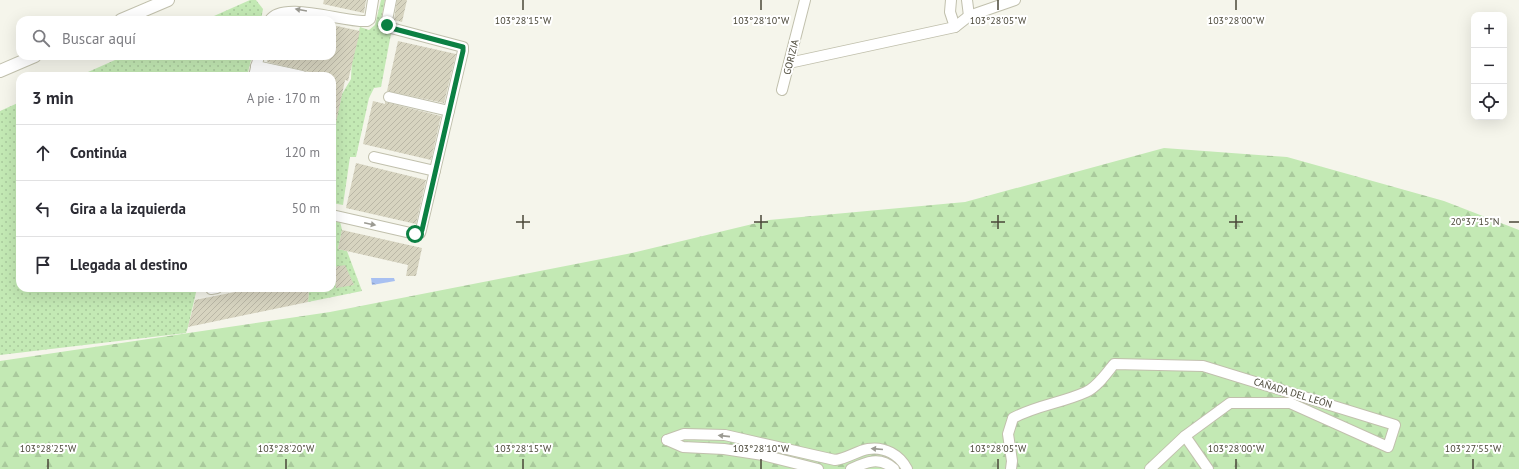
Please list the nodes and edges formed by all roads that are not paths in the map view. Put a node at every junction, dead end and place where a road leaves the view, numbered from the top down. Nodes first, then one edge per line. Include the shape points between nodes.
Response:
1 (168, 0) edge
2 (373, 0) edge
3 (391, 0) edge
4 (805, 0) edge
5 (951, 0) edge
6 (967, 0) edge
7 (1015, 0) edge
8 (130, 16) edge
9 (274, 16) edge
10 (334, 16) edge
11 (336, 16) edge
12 (970, 16) junction
13 (955, 27) junction
14 (26, 60) edge
15 (789, 63) junction
16 (256, 66) edge
17 (0, 71) edge
18 (284, 72) edge
19 (782, 90) dead end
20 (389, 97) dead end
21 (449, 111) junction
22 (374, 157) dead end
23 (435, 171) junction
24 (336, 216) edge
25 (1185, 436) junction
26 (818, 469) edge
27 (851, 469) edge
28 (894, 469) edge
29 (907, 469) edge
30 (1011, 469) edge
31 (1150, 469) edge
32 (1208, 469) edge

1 - 8 street
2 -> 11 street via 368,21
3 - 21 street via 387,25 391,28 463,47
4 - 15 street, GORIZIA
5 - 13 street via 950,12
6 - 12 street
7 - 12 street
10 -> 9 street via 293,9 280,11
12 - 13 street
13 - 15 street
14 - 17 street
15 - 19 street, GORIZIA
16 - 18 street
20 - 21 street
21 - 23 street
22 - 23 street
24 -> 23 street via 420,233
25 - 30 street, CAÑADA DEL LEÓN via 1230,403 1290,403 1388,447 1395,424 1203,366 1114,364 1087,392 1025,411 1013,418 1008,434
25 - 31 street, CAÑADA DEL LEÓN
25 - 32 street
29 -> 26 street via 895,454 878,448 835,460 725,435 684,434 667,440 683,447 724,449 763,455
27 - 28 street via 878,460

